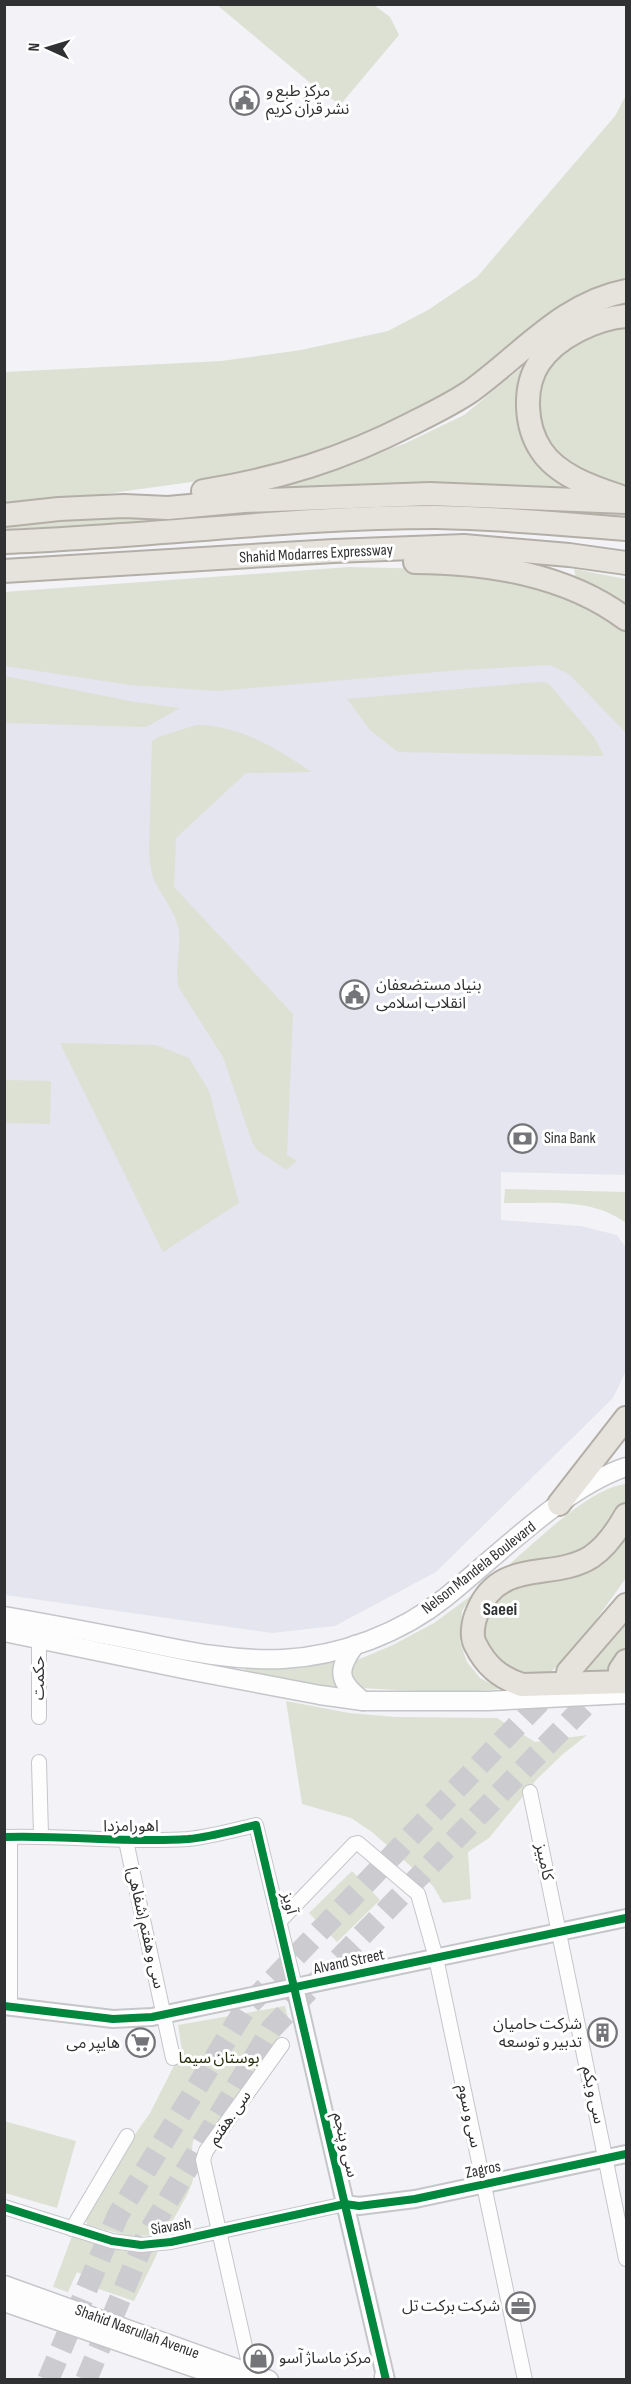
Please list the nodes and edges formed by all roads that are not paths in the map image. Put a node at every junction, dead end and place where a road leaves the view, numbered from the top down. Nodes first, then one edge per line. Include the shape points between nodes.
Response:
1 (627, 291) edge
2 (627, 316) edge
3 (627, 500) edge
4 (124, 506) junction
5 (4, 515) edge
6 (627, 529) edge
7 (4, 542) edge
8 (334, 551) junction
9 (627, 563) edge
10 (4, 571) edge
11 (627, 619) edge
12 (627, 1418) edge
13 (627, 1467) edge
14 (559, 1504) junction
15 (627, 1515) edge
16 (627, 1605) edge
17 (4, 1616) edge
18 (4, 1632) edge
19 (39, 1640) junction
20 (355, 1645) junction
21 (234, 1657) junction
22 (190, 1661) junction
23 (624, 1671) edge
24 (568, 1672) tunnel mouth
25 (230, 1677) junction
26 (627, 1695) edge
27 (363, 1701) junction
28 (39, 1716) dead end
29 (39, 1762) dead end
30 (530, 1792) dead end
31 (256, 1825) joint
32 (41, 1835) junction
33 (7, 1837) edge
34 (126, 1841) junction
35 (627, 1918) edge
36 (280, 1921) junction
37 (559, 1932) junction
38 (436, 1958) junction
39 (300, 1986) junction
40 (7, 2007) edge
41 (165, 2015) junction
42 (282, 2045) dead end
43 (174, 2058) dead end
44 (127, 2136) dead end
45 (627, 2154) edge
46 (606, 2158) junction
47 (483, 2184) junction
48 (415, 2199) junction
49 (350, 2205) junction
50 (4, 2207) edge
51 (72, 2229) junction
52 (218, 2232) junction
53 (352, 2236) junction
54 (627, 2259) edge
55 (4, 2285) edge
56 (4, 2302) edge
57 (251, 2373) junction
58 (385, 2378) edge
59 (230, 2379) edge
60 (269, 2379) edge
61 (525, 2379) edge

1 - 4 highway via 570,313 470,391 370,444 300,471
2 - 3 highway via 580,329 552,349 539,363 532,381 528,419 537,443 552,463 569,475
3 - 4 highway via 430,495
4 - 5 highway
6 - 7 highway, Shahid Modarres Expressway via 524,520 425,518 284,523
8 - 9 highway, Shahid Modarres Expressway via 464,546
8 - 10 highway, Shahid Modarres Expressway
8 - 11 highway via 384,562 454,563 544,578 582,592
12 - 14 highway
13 - 14 main road, Nelson Mandela Boulevard
14 - 20 main road, Nelson Mandela Boulevard via 428,1610
15 - 23 highway via 604,1546 589,1558 512,1577 493,1588 478,1610 473,1640 491,1669 522,1685
16 - 24 highway
17 - 22 main road, Nelson Mandela Boulevard
18 - 19 main road, Nelson Mandela Boulevard
19 - 22 main road, Nelson Mandela Boulevard
19 - 28 street, حکمت
20 - 21 main road, Nelson Mandela Boulevard via 290,1658
20 - 27 main road via 344,1661 342,1678 346,1687
21 - 22 main road, Nelson Mandela Boulevard
21 - 25 main road via 225,1665
22 - 25 main road, Nelson Mandela Boulevard
25 - 27 main road, Nelson Mandela Boulevard
26 - 27 main road, Nelson Mandela Boulevard
29 - 32 street
30 - 37 street, کامبیز
31 - 34 street, اهورامزدا via 190,1839
31 - 36 street, آویز
32 - 33 street, اهورامزدا
32 - 34 street, اهورامزدا
33 - 40 street
34 - 41 street, سی و هفتم (شفاهی)
35 - 37 street, Alvand Street
36 - 38 street, سی و سوم via 358,1843 418,1894
36 - 39 street, آویز
37 - 38 street, Alvand Street
37 - 46 street, سی و یکم
38 - 39 street, Alvand Street
38 - 47 street, سی و سوم
39 - 41 street, Alvand Street
39 - 49 street, سی و پنجم
40 - 41 street, Alvand Street via 113,2019
41 - 43 street, سی و هفتم (شفاهی)
42 - 52 street, سی .هفتم via 206,2151 203,2160
44 - 51 street
45 - 46 street, Zagros
46 - 47 street, Zagros
46 - 54 street, سی و یکم
47 - 48 street, Zagros
47 - 61 street, سی و سوم
48 - 49 street, Zagros
48 - 53 street via 365,2217
49 - 52 street, Siavash
49 - 53 street, سی و پنجم
50 - 51 street, Siavash
51 - 52 street, Siavash via 120,2243 154,2244
52 - 57 street, سی .هفتم
53 - 58 street, سی و پنجم
55 - 57 main road, Shahid Nasrullah Avenue
56 - 59 main road, Shahid Nasrullah Avenue
57 - 60 main road, Shahid Nasrullah Avenue

